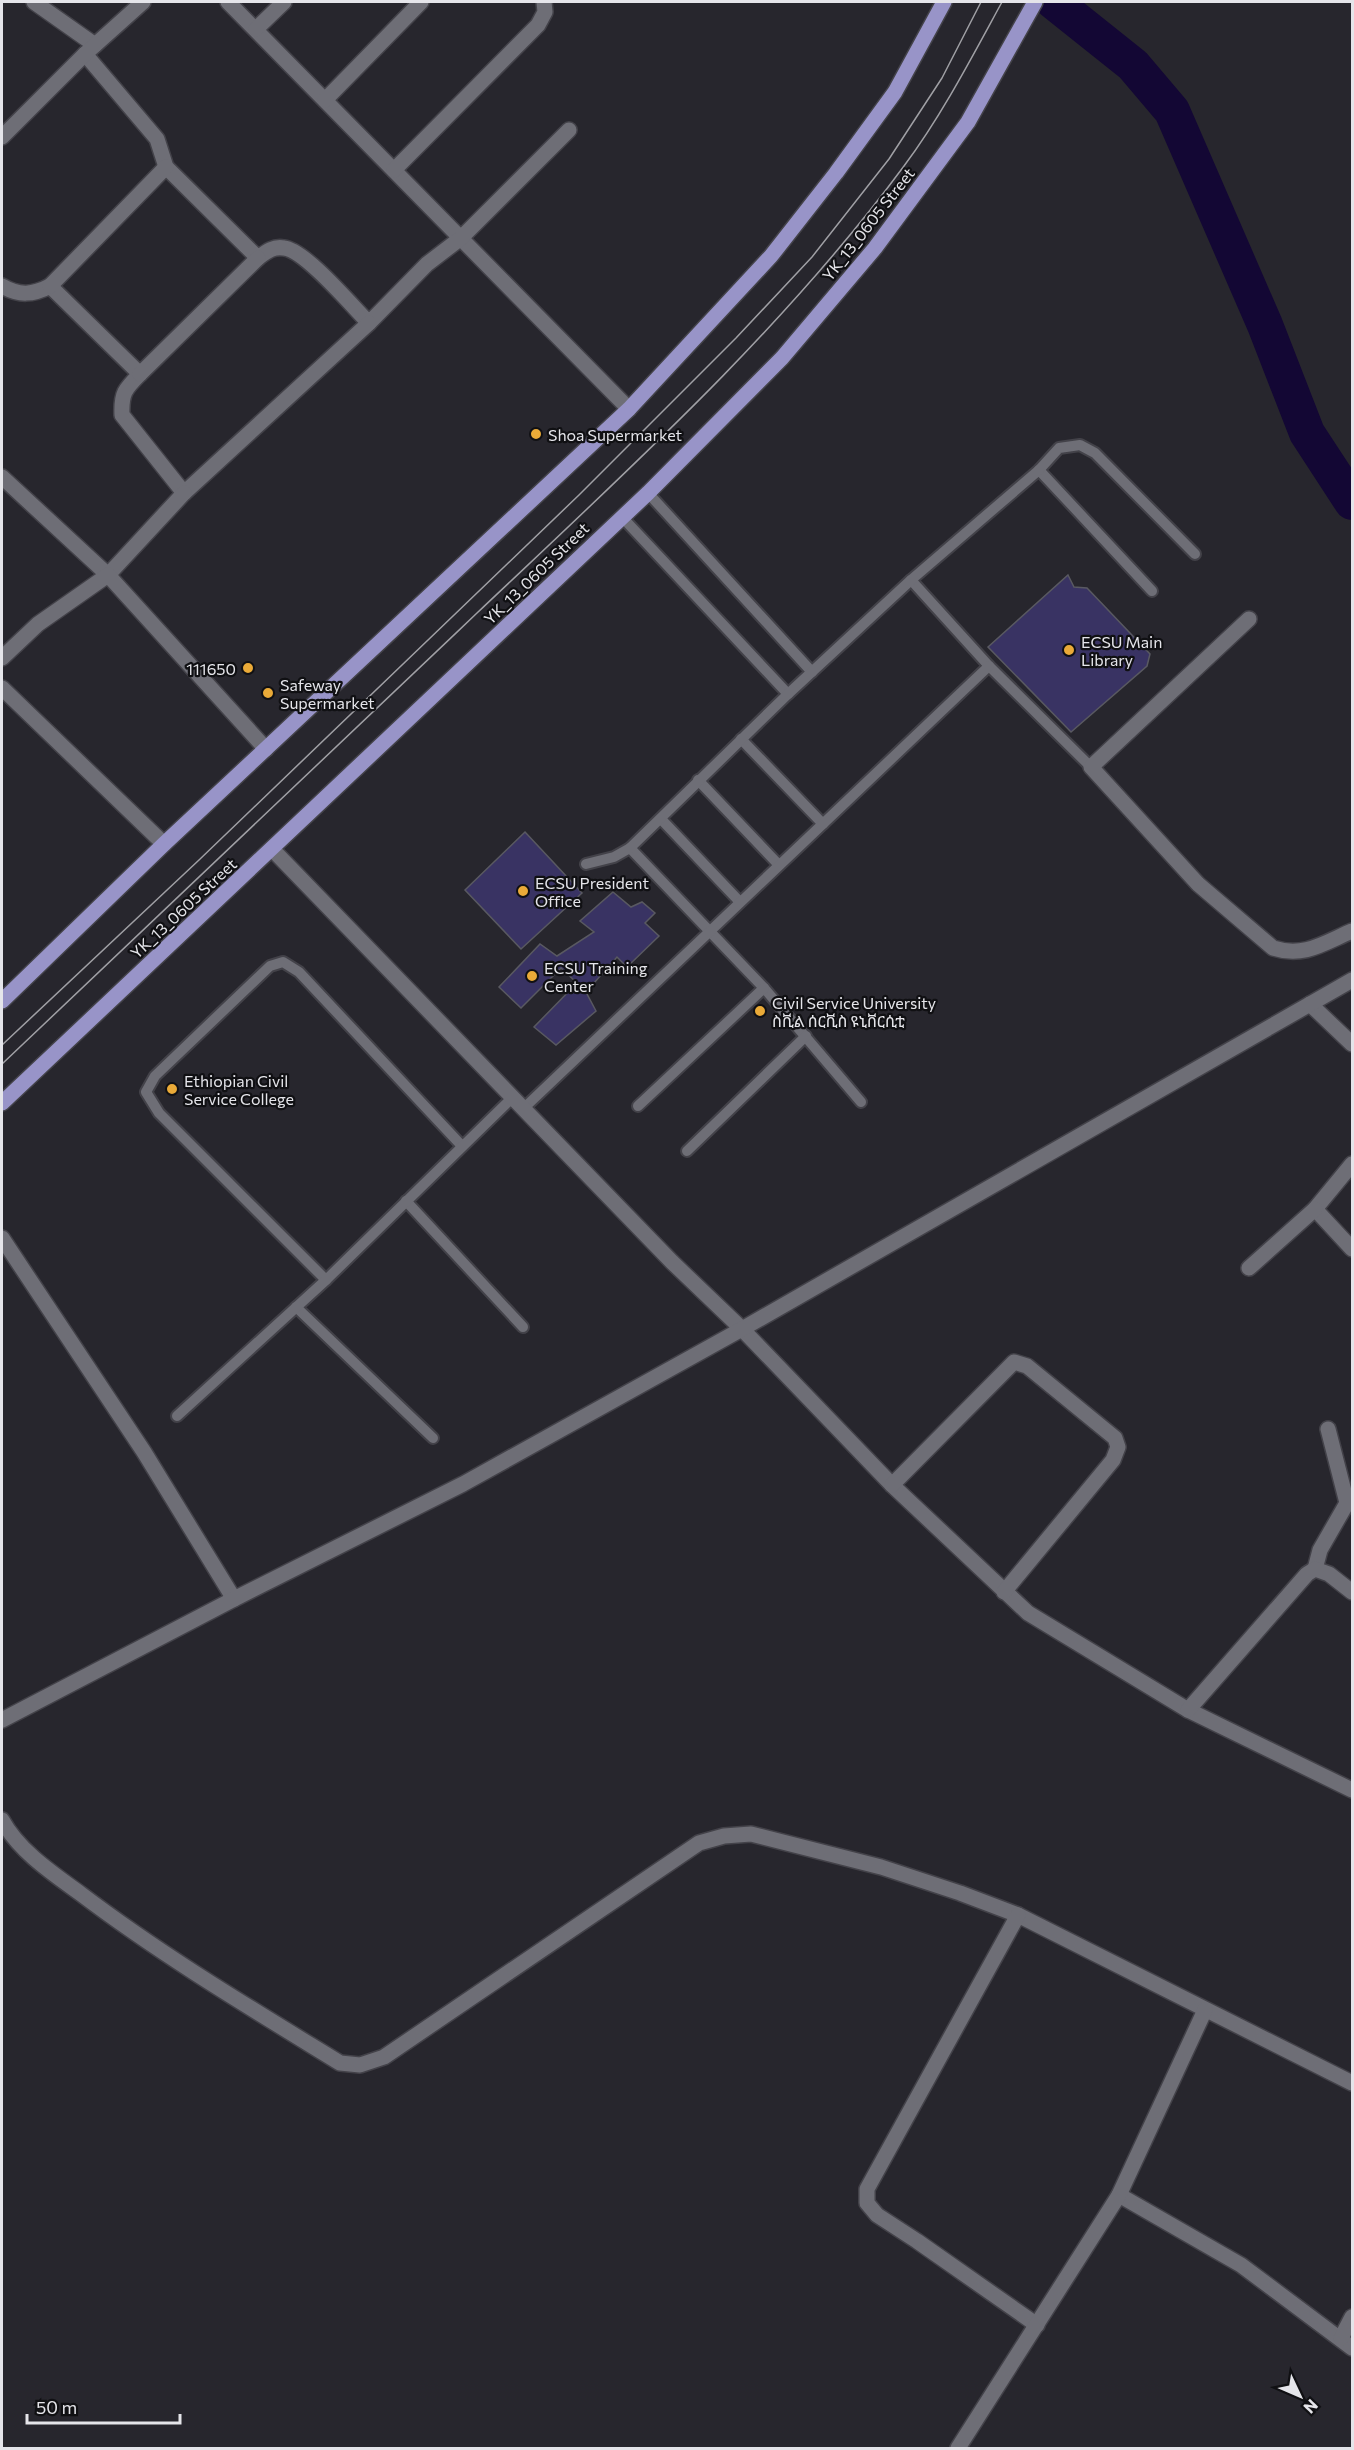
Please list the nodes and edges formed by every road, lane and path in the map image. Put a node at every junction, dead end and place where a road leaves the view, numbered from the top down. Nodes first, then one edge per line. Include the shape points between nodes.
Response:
1 (34, 2) edge
2 (144, 2) edge
3 (228, 2) edge
4 (284, 2) edge
5 (421, 2) edge
6 (544, 2) edge
7 (944, 2) edge
8 (1032, 8) edge
9 (256, 29) junction
10 (90, 49) junction
11 (325, 100) junction
12 (569, 130) dead end
13 (2, 137) edge
14 (166, 167) junction
15 (393, 170) junction
16 (461, 238) junction
17 (258, 258) junction
18 (2, 286) edge
19 (50, 286) junction
20 (369, 323) junction
21 (140, 374) junction
22 (629, 409) junction
23 (1039, 470) junction
24 (2, 477) edge
25 (184, 493) junction
26 (648, 493) junction
27 (622, 517) junction
28 (1195, 554) dead end
29 (108, 574) junction
30 (911, 580) junction
31 (1152, 591) dead end
32 (1249, 619) dead end
33 (2, 658) edge
34 (989, 666) junction
35 (812, 672) junction
36 (2, 688) edge
37 (788, 694) junction
38 (741, 739) junction
39 (266, 749) junction
40 (1091, 767) junction
41 (699, 780) junction
42 (661, 819) junction
43 (823, 824) junction
44 (164, 844) junction
45 (630, 848) junction
46 (272, 849) junction
47 (586, 864) dead end
48 (778, 864) junction
49 (739, 901) junction
50 (1353, 931) edge
51 (710, 933) junction
52 (1353, 980) edge
53 (764, 988) junction
54 (2, 1001) edge
55 (1310, 1004) junction
56 (806, 1036) junction
57 (1353, 1044) edge
58 (518, 1102) junction
59 (861, 1102) dead end
60 (2, 1103) edge
61 (638, 1106) dead end
62 (462, 1146) junction
63 (687, 1151) dead end
64 (1353, 1164) edge
65 (406, 1202) junction
66 (1315, 1209) junction
67 (2, 1238) edge
68 (1353, 1249) edge
69 (1250, 1268) dead end
70 (326, 1280) junction
71 (296, 1307) junction
72 (523, 1327) dead end
73 (742, 1329) junction
74 (177, 1416) dead end
75 (1328, 1429) dead end
76 (433, 1438) dead end
77 (892, 1485) junction
78 (1315, 1569) junction
79 (1004, 1592) junction
80 (1353, 1592) edge
81 (234, 1599) junction
82 (1188, 1710) junction
83 (2, 1720) edge
84 (1353, 1790) edge
85 (2, 1820) edge
86 (1018, 1915) junction
87 (1205, 2010) junction
88 (1353, 2083) edge
89 (1119, 2195) junction
90 (1353, 2317) edge
91 (1037, 2325) junction
92 (1347, 2343) edge
93 (958, 2448) edge

1 - 10 street
2 - 10 street
3 - 9 street
4 - 9 street
5 - 11 street
6 - 15 street via 545,12 538,25
7 - 22 main road via 894,92 836,173 771,256
8 - 26 main road, YK_13_0605 Street via 968,122 875,248 782,358
9 - 11 street
10 - 13 street
10 - 14 street via 157,139
11 - 15 street
12 - 16 street
14 - 17 street
14 - 19 street
15 - 16 street
16 - 20 street via 427,264
16 - 22 street
17 - 20 street via 268,250 284,248 300,254
17 - 21 street
18 - 19 street via 35,294
19 - 21 street
20 - 25 street
21 - 25 street via 124,390 122,415
22 - 39 main road
23 - 28 lane via 1059,448 1080,445 1095,453
23 - 30 lane
23 - 31 lane
24 - 29 street
25 - 29 street
26 - 27 main road, YK_13_0605 Street
26 - 35 lane
27 - 37 lane
27 - 46 main road, YK_13_0605 Street
29 - 33 street via 38,624
29 - 39 street
30 - 34 lane
30 - 35 lane
32 - 40 street
34 - 40 lane
34 - 43 lane
35 - 37 lane
36 - 44 street
37 - 38 lane
38 - 41 lane
38 - 43 lane
39 - 44 main road
40 - 50 street via 1198,884 1273,948 1305,952
41 - 42 lane
41 - 48 lane
42 - 45 lane
42 - 49 lane
43 - 48 lane
44 - 54 main road
45 - 47 lane
45 - 51 lane
46 - 58 street
46 - 60 main road, YK_13_0605 Street
48 - 49 lane
49 - 51 lane
51 - 53 lane
51 - 58 lane
52 - 55 street
53 - 56 lane
53 - 61 lane
55 - 57 street
55 - 73 street
56 - 59 lane
56 - 63 lane
58 - 62 lane
58 - 73 street
62 - 65 lane
62 - 70 lane via 299,972 283,962 270,966 155,1076 146,1092 159,1113
64 - 66 street
65 - 70 lane
65 - 72 lane
66 - 68 street
66 - 69 street
67 - 81 street via 144,1452
70 - 71 lane
71 - 74 lane
71 - 76 lane
73 - 77 street
73 - 81 street via 463,1484
75 - 78 street via 1347,1503 1320,1550
77 - 79 street
77 - 79 street via 1014,1362 1027,1366 1115,1438 1118,1447 1113,1460
78 - 80 street
78 - 82 street
79 - 82 street via 1028,1613
81 - 83 street
82 - 84 street
85 - 86 street via 9,1833 45,1867 116,1921 340,2062 360,2065 384,2057 699,1843 724,1836 751,1834 881,1867
86 - 87 street
86 - 91 street via 867,2189 867,2204 877,2215
87 - 88 street
87 - 89 street
89 - 91 street
89 - 92 street via 1241,2265
90 - 92 street
91 - 93 street

